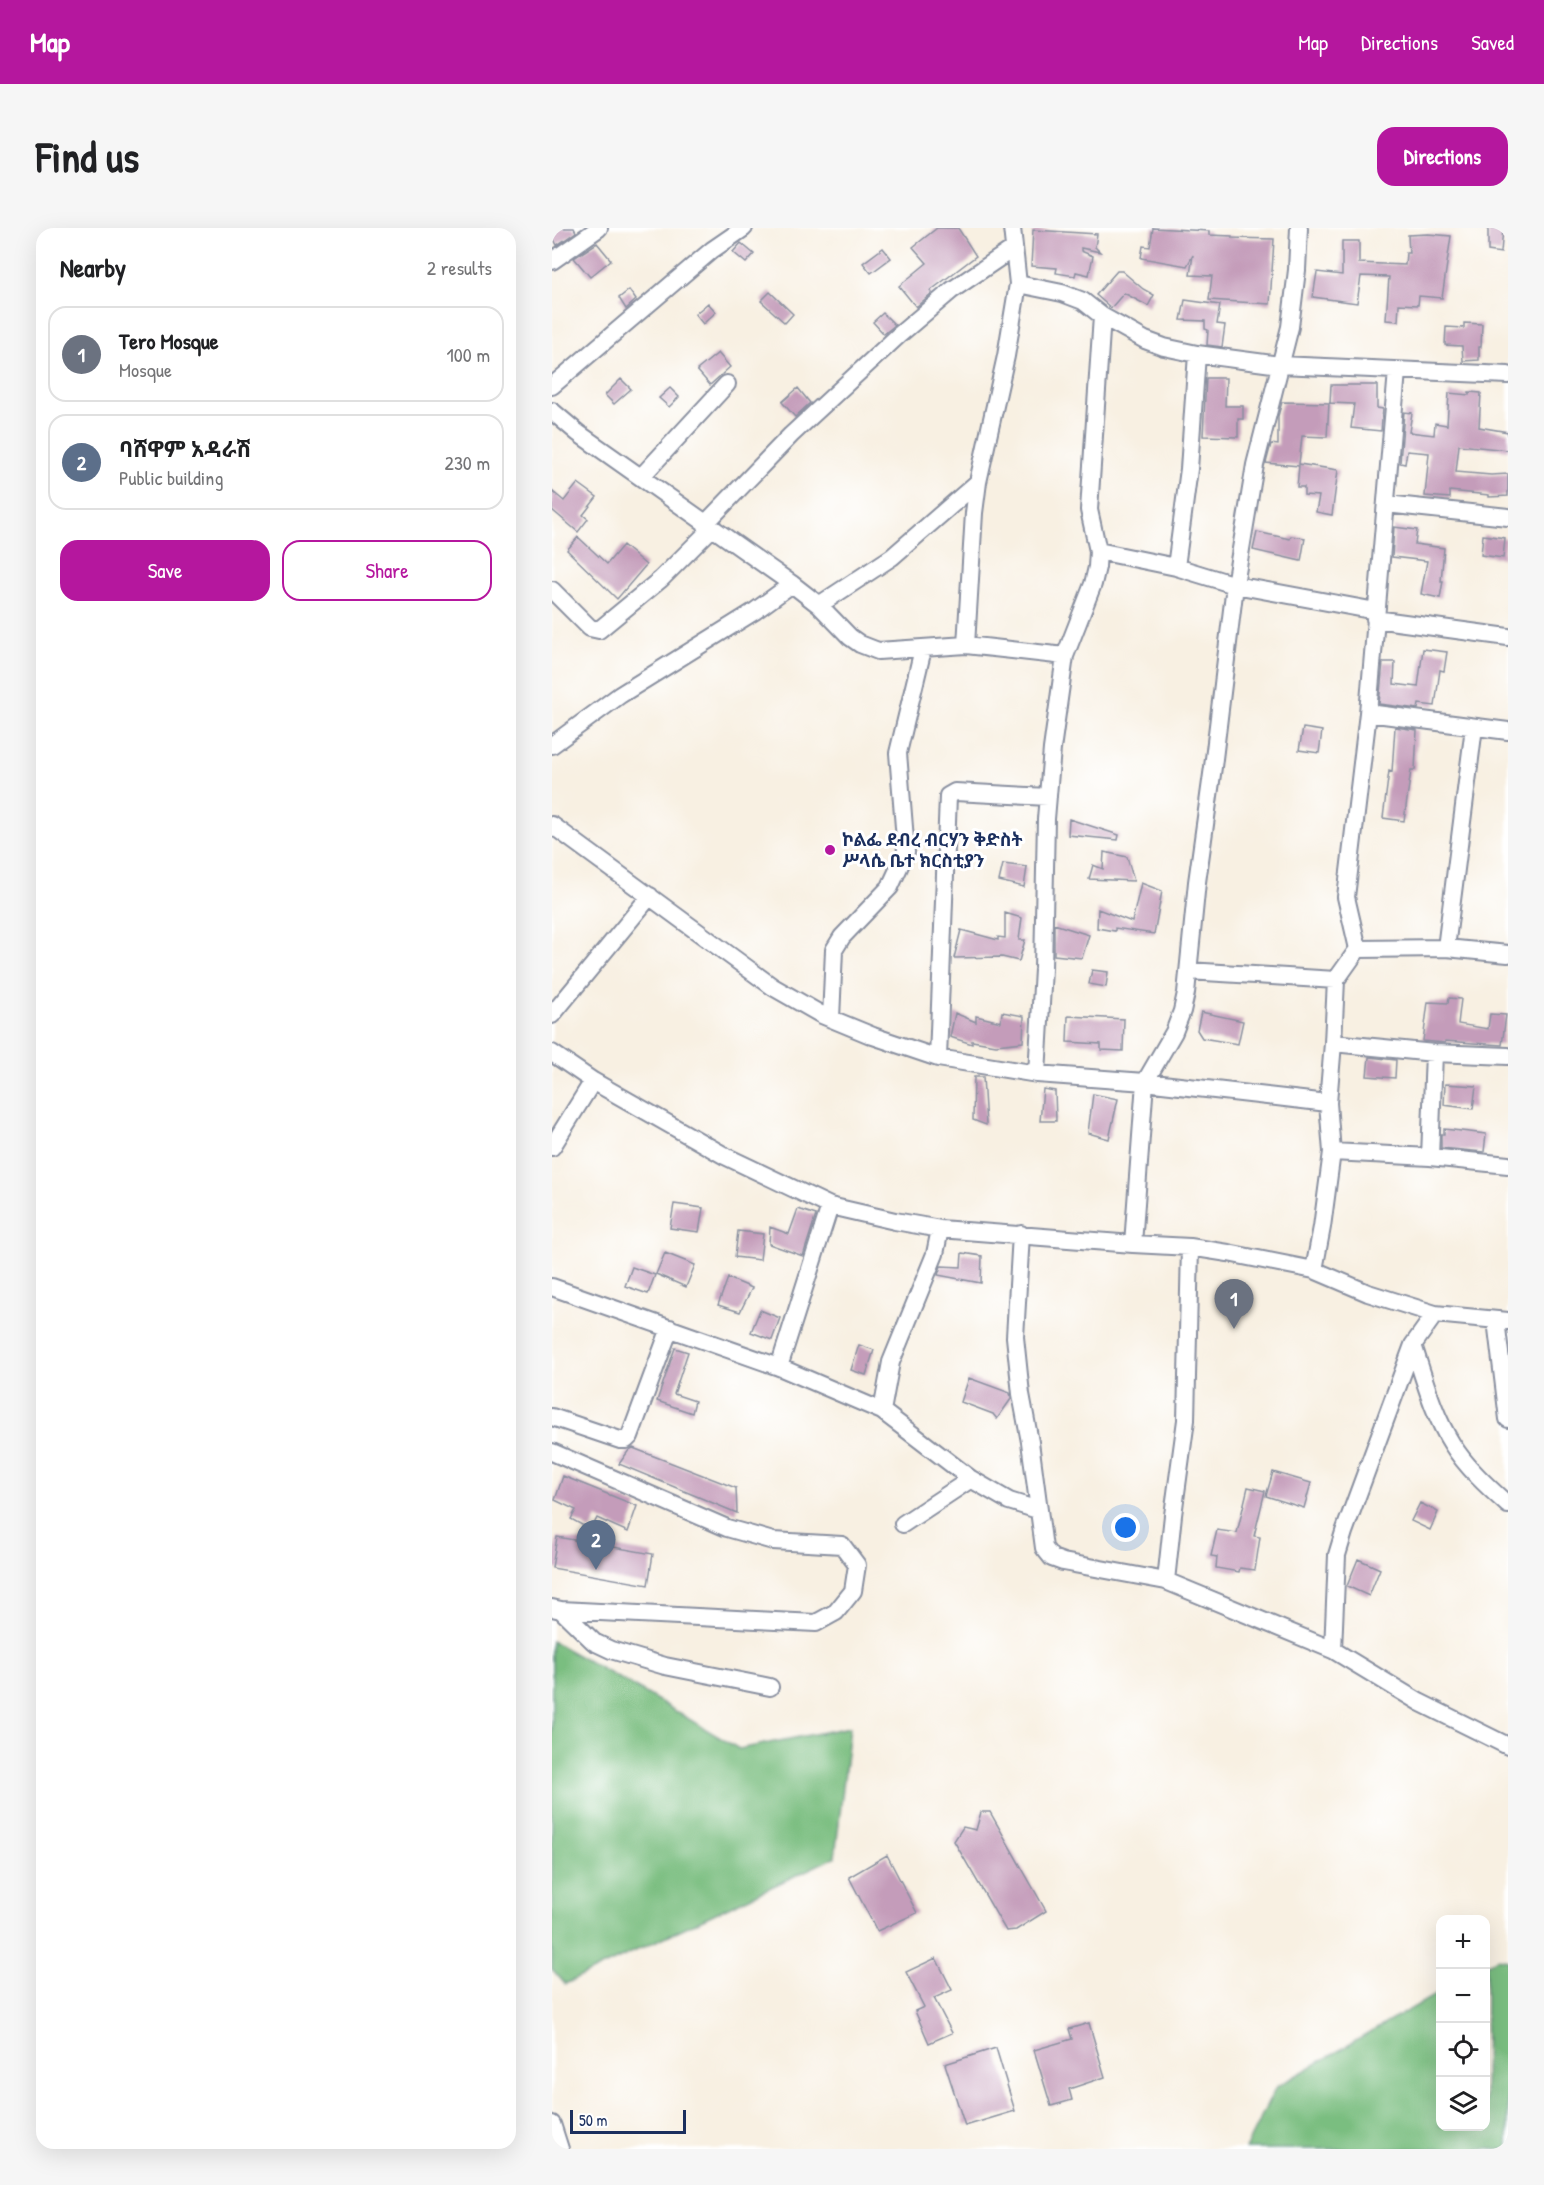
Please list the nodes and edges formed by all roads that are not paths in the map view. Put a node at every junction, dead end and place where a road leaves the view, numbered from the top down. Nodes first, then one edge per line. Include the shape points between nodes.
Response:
1 (599, 228) edge
2 (744, 228) edge
3 (1012, 228) edge
4 (1299, 228) edge
5 (1014, 248) junction
6 (552, 261) edge
7 (1018, 284) junction
8 (1102, 316) junction
9 (1197, 354) junction
10 (1280, 365) junction
11 (1397, 371) junction
12 (1508, 375) edge
13 (727, 384) dead end
14 (552, 386) edge
15 (552, 411) edge
16 (641, 477) junction
17 (978, 482) junction
18 (1386, 504) junction
19 (1508, 518) edge
20 (708, 526) junction
21 (1098, 550) junction
22 (1176, 567) junction
23 (792, 584) junction
24 (1235, 585) junction
25 (552, 590) edge
26 (819, 605) junction
27 (1375, 615) junction
28 (1508, 637) edge
29 (966, 645) junction
30 (924, 649) junction
31 (1065, 656) junction
32 (1368, 713) junction
33 (1474, 727) junction
34 (1508, 731) edge
35 (552, 745) edge
36 (1048, 797) junction
37 (552, 825) edge
38 (650, 897) junction
39 (1446, 948) junction
40 (1358, 949) junction
41 (1508, 954) edge
42 (1188, 971) junction
43 (1336, 980) junction
44 (552, 1015) edge
45 (831, 1018) junction
46 (1334, 1043) junction
47 (1434, 1053) junction
48 (1508, 1056) edge
49 (938, 1058) junction
50 (554, 1060) edge
51 (1037, 1074) junction
52 (593, 1081) junction
53 (1145, 1082) junction
54 (1328, 1103) junction
55 (552, 1148) edge
56 (1332, 1152) junction
57 (1430, 1157) junction
58 (1508, 1165) edge
59 (830, 1206) junction
60 (940, 1228) junction
61 (1021, 1234) junction
62 (1133, 1244) junction
63 (1190, 1247) junction
64 (1314, 1270) junction
65 (552, 1287) edge
66 (1435, 1314) junction
67 (1502, 1321) edge
68 (670, 1328) junction
69 (1413, 1345) junction
70 (778, 1367) junction
71 (882, 1411) junction
72 (552, 1417) edge
73 (1508, 1419) edge
74 (552, 1452) edge
75 (971, 1479) junction
76 (1508, 1505) edge
77 (1038, 1510) junction
78 (903, 1524) dead end
79 (1166, 1581) junction
80 (556, 1609) edge
81 (1333, 1650) junction
82 (770, 1687) dead end
83 (1508, 1746) edge
84 (552, 2124) edge
85 (560, 2149) edge

1 - 6 street
2 - 14 street via 712,250
3 - 5 street
4 - 10 street via 1290,327
5 - 7 street
5 - 20 street via 952,290 883,349 791,435
7 - 8 street via 1062,293 1083,301
7 - 17 street
8 - 9 street via 1146,340
8 - 21 street via 1089,510
9 - 10 street
9 - 22 street via 1189,469
10 - 11 street
10 - 24 street via 1255,465
11 - 12 street
11 - 18 street
13 - 16 street
15 - 16 street
16 - 20 street
17 - 26 street via 892,556
17 - 29 street
18 - 19 street
18 - 27 street
20 - 23 street
20 - 25 street via 661,579 600,630 590,628
21 - 22 street
21 - 31 street via 1093,584
22 - 24 street
23 - 26 street
23 - 35 street via 620,695
24 - 27 street
24 - 42 street
26 - 30 street via 850,638 869,649
27 - 28 street
27 - 32 street
29 - 30 street
29 - 31 street
30 - 45 street via 898,753 906,852 890,887 834,950
31 - 36 street
32 - 33 street
32 - 40 street via 1346,897
33 - 34 street
33 - 39 street
36 - 49 street via 955,792 948,796
36 - 51 street
37 - 38 street
38 - 44 street
38 - 45 street via 773,987
39 - 40 street
39 - 41 street
40 - 43 street
42 - 43 street
42 - 53 street via 1182,1011 1174,1032
43 - 46 street
45 - 49 street
46 - 47 street
46 - 54 street
47 - 48 street
47 - 57 street
49 - 51 street
50 - 52 street
51 - 53 street
52 - 55 street
52 - 59 street via 725,1156
53 - 54 street
53 - 62 street
54 - 56 street
56 - 57 street
56 - 64 street
57 - 58 street
59 - 60 street
59 - 70 street
60 - 61 street
60 - 71 street via 935,1254 891,1362
61 - 62 street
61 - 77 street via 1015,1337
62 - 63 street
63 - 64 street
63 - 79 street via 1186,1420
64 - 66 street via 1368,1293
65 - 68 street
66 - 67 street
66 - 69 street
67 - 73 street
68 - 70 street
68 - 72 street via 628,1439 620,1440
69 - 76 street via 1431,1400 1453,1446
69 - 81 street via 1337,1555
70 - 71 street
71 - 75 street
74 - 80 street via 727,1528 773,1541 842,1545 857,1565 853,1591 836,1612 816,1623
75 - 77 street via 1010,1501
75 - 78 street
77 - 79 street via 1044,1548 1052,1558
79 - 81 street
80 - 82 street via 594,1642 611,1650 665,1666
81 - 83 street via 1419,1702
84 - 85 street

